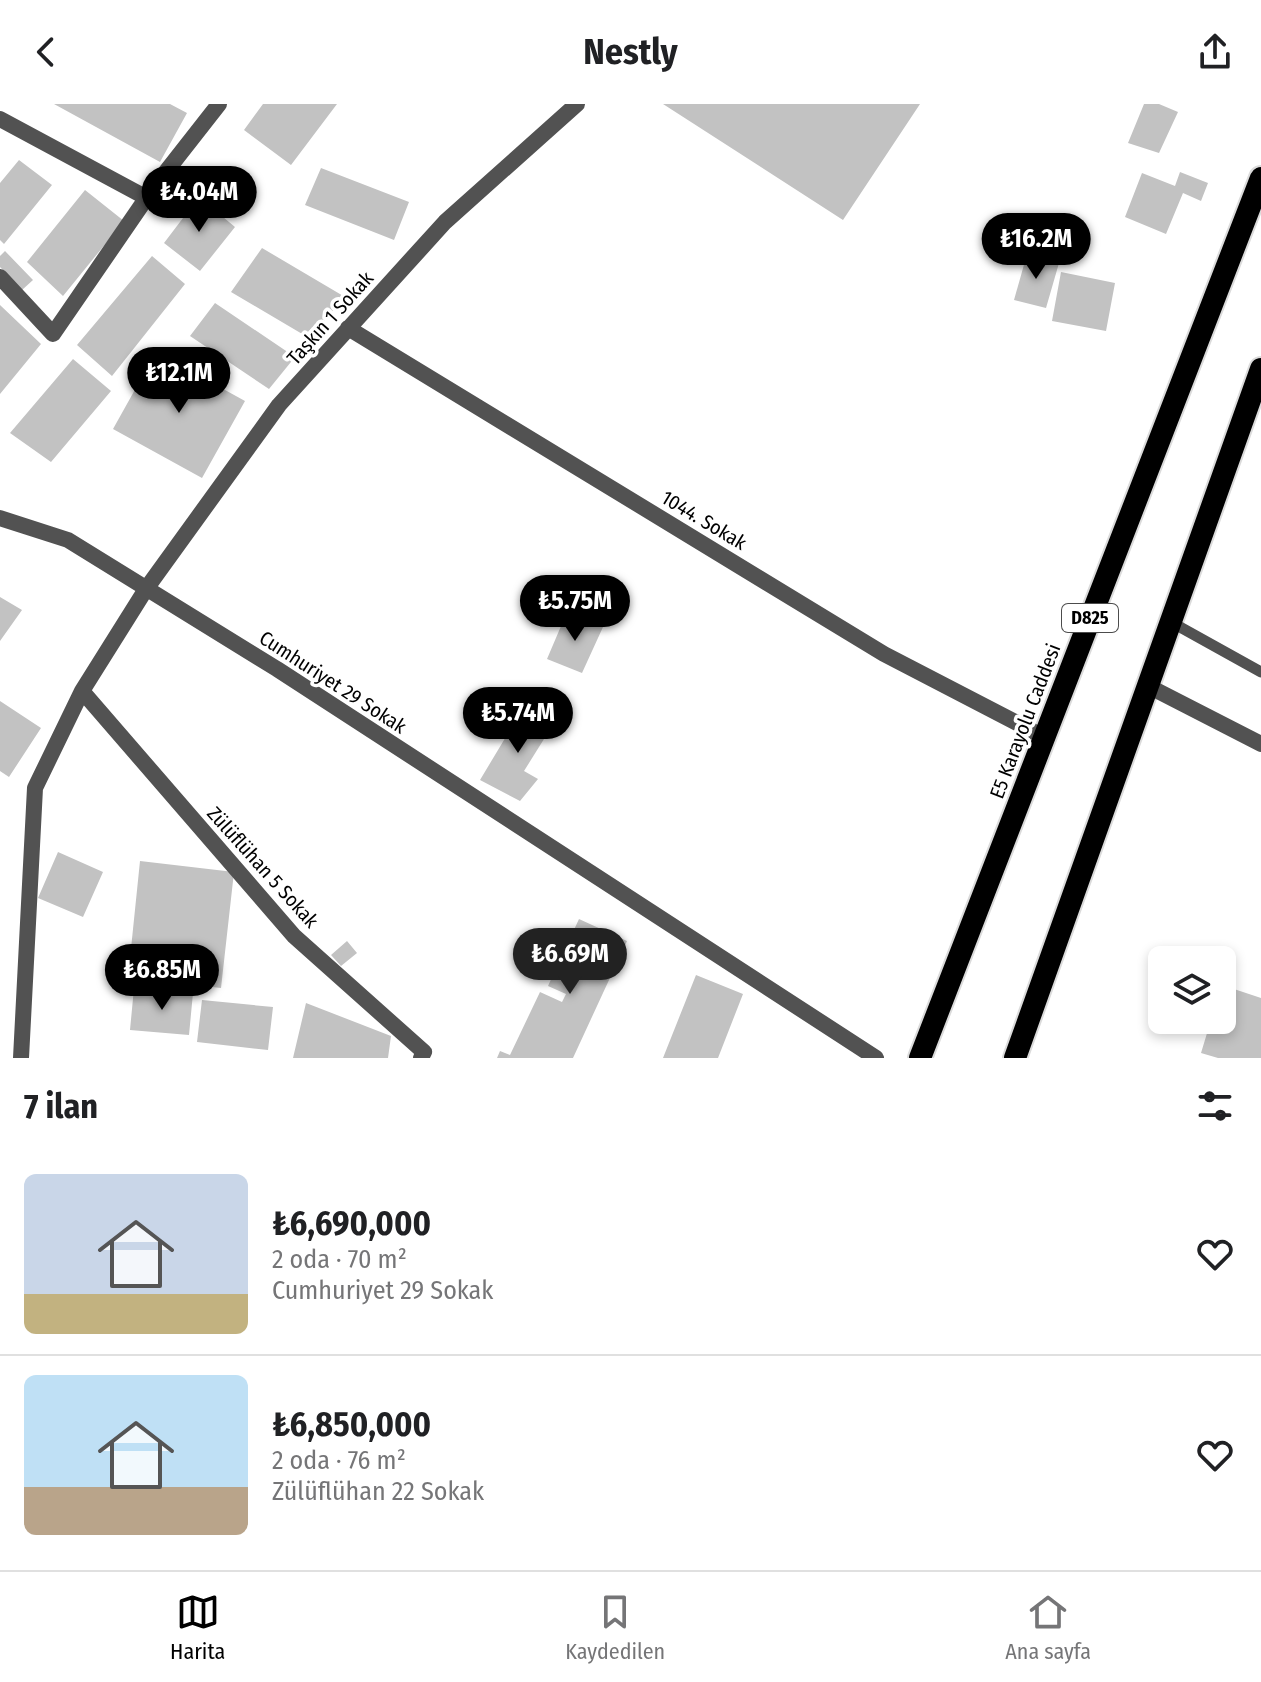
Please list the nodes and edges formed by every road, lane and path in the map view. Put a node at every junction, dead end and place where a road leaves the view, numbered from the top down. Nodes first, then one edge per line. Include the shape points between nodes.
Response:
1 (219, 104) edge
2 (577, 104) edge
3 (0, 119) edge
4 (1261, 178) edge
5 (147, 198) junction
6 (0, 277) edge
7 (348, 328) junction
8 (1261, 369) edge
9 (0, 518) edge
10 (146, 589) junction
11 (1171, 622) junction
12 (1261, 672) edge
13 (1148, 686) junction
14 (82, 691) junction
15 (1044, 737) junction
16 (1261, 744) edge
17 (21, 1058) edge
18 (421, 1058) edge
19 (876, 1058) edge
20 (920, 1058) edge
21 (1015, 1058) edge

1 - 5 street
2 - 7 street, Taşkın 1 Sokak via 445,222
3 - 5 street
4 - 15 highway, E5 Karayolu Caddesi / D825
5 - 6 street via 53,334
7 - 10 street, Taşkın 1 Sokak via 279,405
7 - 15 street, 1044. Sokak via 884,654
8 - 11 highway
9 - 10 street, Cumhuriyet 29 Sokak via 68,540
10 - 14 street, Taşkın 1 Sokak
10 - 19 street, Cumhuriyet 29 Sokak
11 - 12 lane
11 - 13 highway
13 - 16 street
13 - 21 highway
14 - 17 street, Taşkın 1 Sokak via 35,788
14 - 18 street, Zülüflühan 5 Sokak via 294,936 424,1052
15 - 20 highway, E5 Karayolu Caddesi / D825

